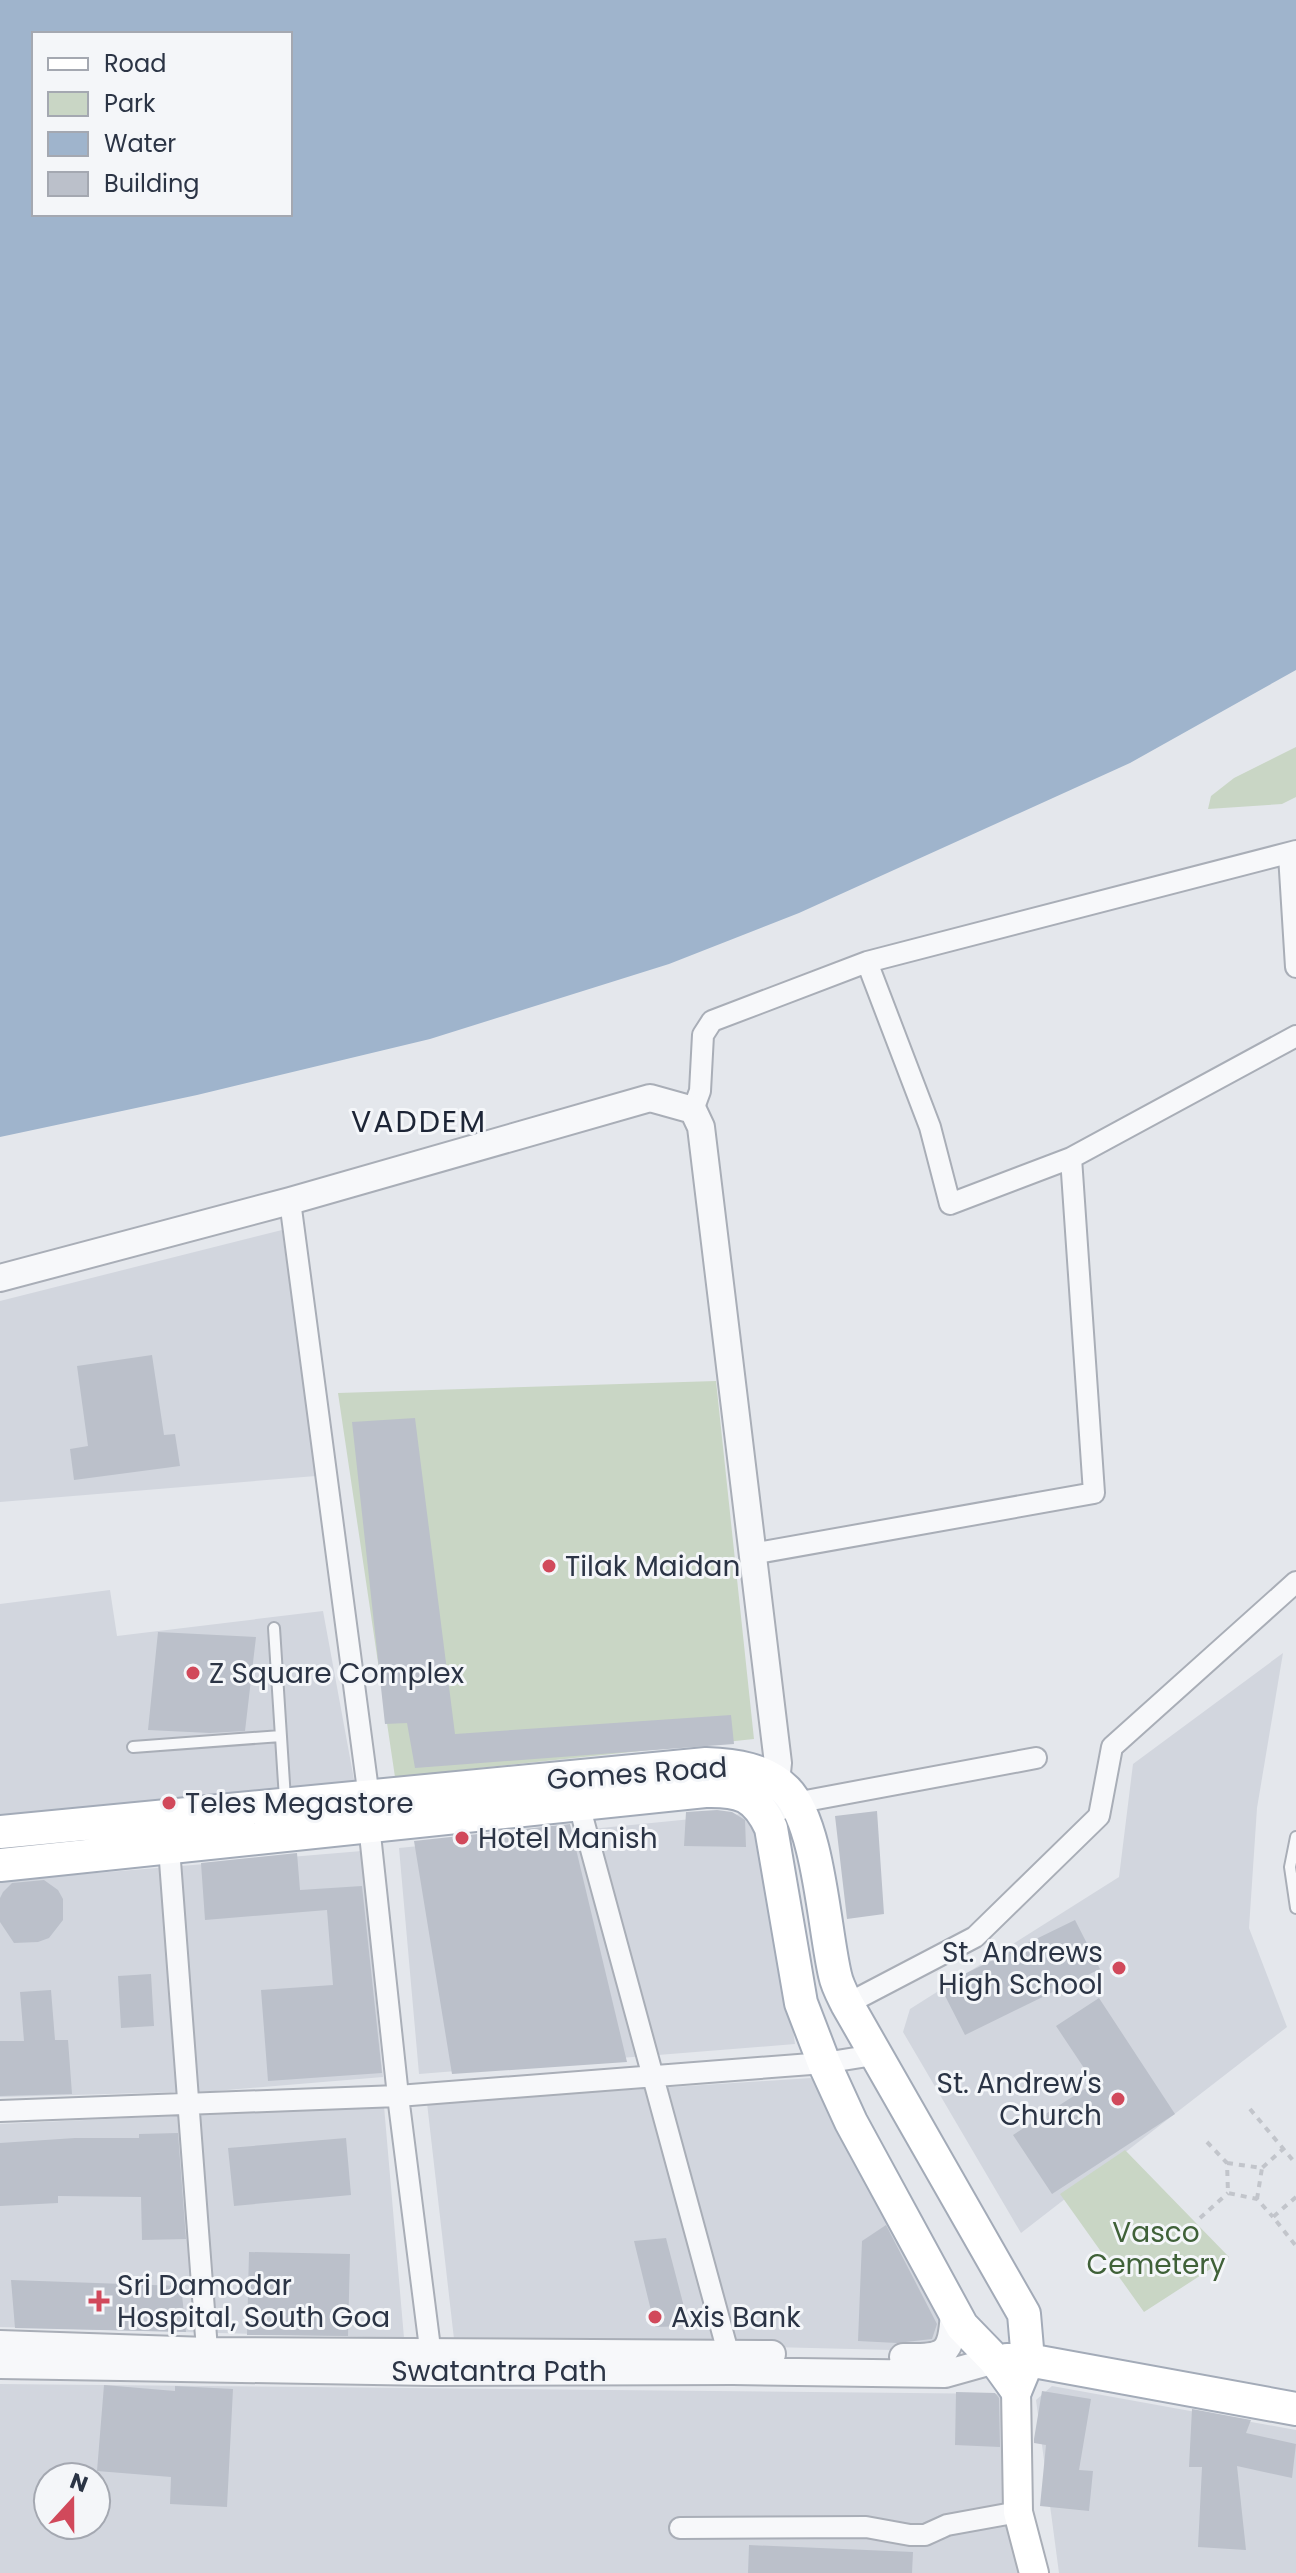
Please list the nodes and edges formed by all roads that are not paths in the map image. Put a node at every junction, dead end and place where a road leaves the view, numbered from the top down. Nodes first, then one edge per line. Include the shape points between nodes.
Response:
1 (1293, 853) edge
2 (867, 962) junction
3 (1296, 967) edge
4 (1296, 1036) edge
5 (693, 1110) junction
6 (1071, 1158) junction
7 (290, 1201) junction
8 (0, 1278) edge
9 (752, 1554) junction
10 (1296, 1582) edge
11 (274, 1628) dead end
12 (281, 1736) junction
13 (133, 1747) dead end
14 (1036, 1758) dead end
15 (775, 1803) junction
16 (285, 1805) junction
17 (579, 1805) junction
18 (369, 1811) junction
19 (0, 1832) edge
20 (1296, 1837) edge
21 (169, 1848) junction
22 (0, 1865) edge
23 (1296, 1908) edge
24 (847, 2004) junction
25 (874, 2055) junction
26 (824, 2063) junction
27 (651, 2075) junction
28 (398, 2096) junction
29 (189, 2104) junction
30 (0, 2111) edge
31 (954, 2310) junction
32 (0, 2344) edge
33 (208, 2360) junction
34 (995, 2360) junction
35 (432, 2362) junction
36 (730, 2362) junction
37 (0, 2365) edge
38 (1022, 2375) junction
39 (1296, 2409) edge
40 (1018, 2512) junction
41 (680, 2528) dead end
42 (1034, 2573) edge

1 - 2 street
1 - 3 street
2 - 5 street via 712,1021 703,1035 700,1091
2 - 6 street via 930,1127 950,1204
4 - 6 street
5 - 7 street via 650,1098
5 - 9 street via 701,1127
6 - 9 street via 1094,1493
7 - 8 street
7 - 18 street
9 - 15 street via 778,1763
10 - 24 street via 1112,1747 1099,1816 975,1937
11 - 12 lane
12 - 13 lane
12 - 16 lane
14 - 15 street
15 - 17 main road, Gomes Road via 727,1790
15 - 18 main road, Gomes Road via 749,1769 706,1764
15 - 24 main road via 812,1851 835,1979
15 - 26 main road via 774,1841 801,2003
16 - 18 main road, Gomes Road
16 - 19 main road, Gomes Road
17 - 18 main road, Gomes Road
17 - 27 street
18 - 21 main road, Gomes Road
18 - 28 street
20 - 23 lane via 1290,1867
21 - 22 main road, Gomes Road
21 - 29 street
24 - 25 main road
25 - 26 street
25 - 38 main road via 1024,2314
26 - 27 street
26 - 31 main road
27 - 28 street
27 - 36 street
28 - 29 street
28 - 35 street
29 - 30 street
29 - 33 street
31 - 34 main road
31 - 36 street, Swatantra Path via 949,2344 935,2357
32 - 33 street, Swatantra Path
33 - 35 street, Swatantra Path
33 - 37 street, Swatantra Path
34 - 36 street, Swatantra Path via 945,2374
34 - 38 main road
35 - 36 street, Swatantra Path
38 - 39 main road
38 - 40 main road
40 - 41 street via 947,2525 925,2535 866,2527
40 - 42 main road

